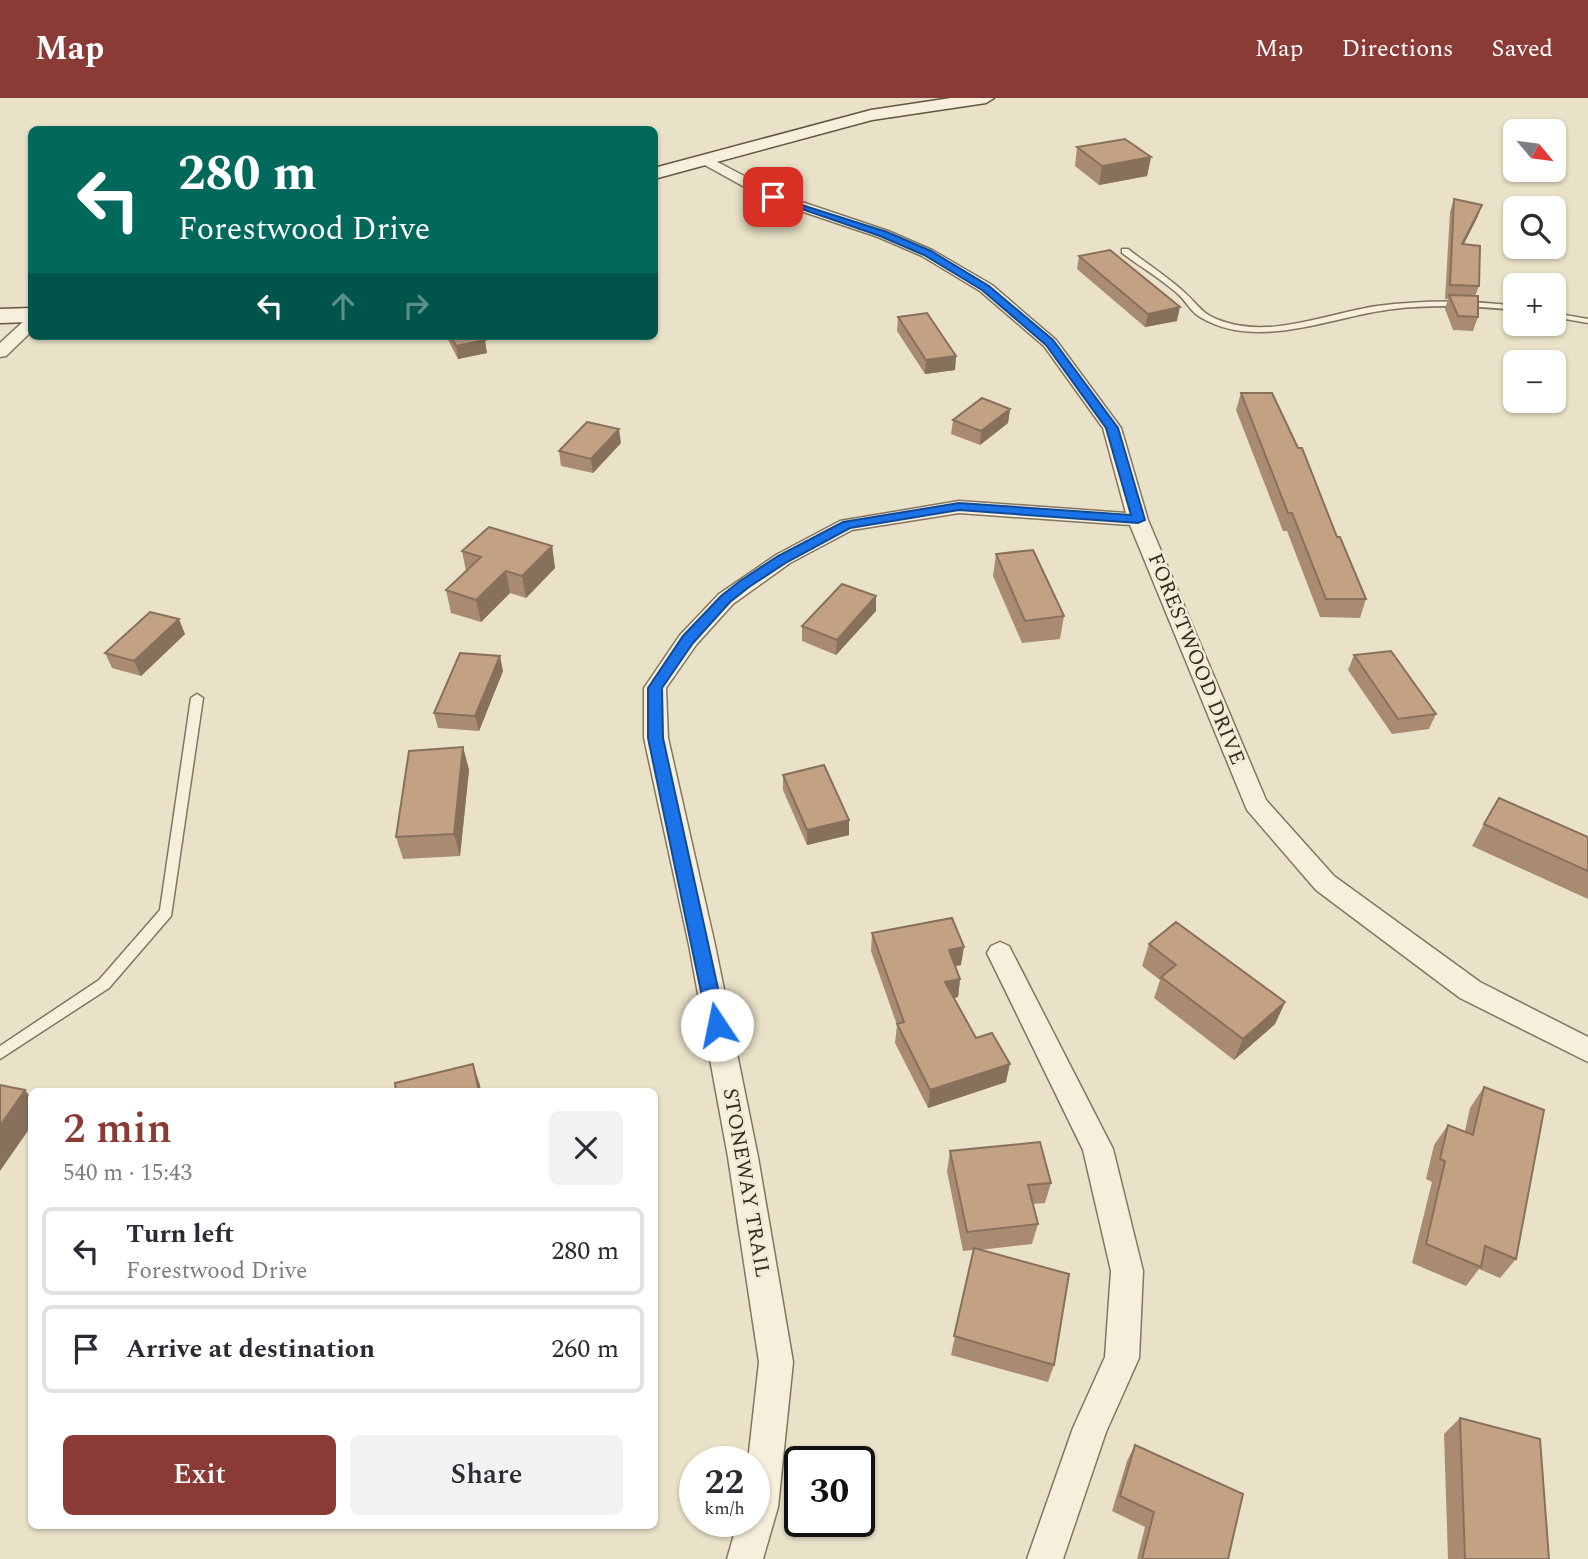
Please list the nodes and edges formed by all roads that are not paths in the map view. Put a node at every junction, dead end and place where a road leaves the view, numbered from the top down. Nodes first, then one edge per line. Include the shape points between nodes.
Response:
1 (986, 98) edge
2 (708, 161) junction
3 (658, 173) edge
4 (1125, 251) dead end
5 (1503, 307) edge
6 (28, 315) edge
7 (0, 316) edge
8 (1566, 316) edge
9 (1588, 321) edge
10 (28, 327) edge
11 (0, 352) edge
12 (1138, 520) junction
13 (197, 698) dead end
14 (1000, 953) dead end
15 (1588, 1050) edge
16 (0, 1053) edge
17 (745, 1559) edge
18 (1045, 1559) edge

1 - 2 street via 871,115
2 - 3 street
2 - 12 street, FORESTWOOD DRIVE via 773,197 928,253 986,288 1050,343 1112,428
4 - 5 lane via 1183,295 1201,315 1255,331 1373,309 1455,303
6 - 7 street
8 - 9 lane
10 - 11 street
12 - 15 street, FORESTWOOD DRIVE via 1256,804 1325,883 1444,972
12 - 17 street, STONEWAY TRAIL via 959,507 847,525 783,559 726,599 688,639 655,688 656,738 743,1157 776,1362 760,1507
13 - 16 lane via 166,912 104,984
14 - 18 street via 1098,1149 1127,1271 1122,1357 1090,1428

